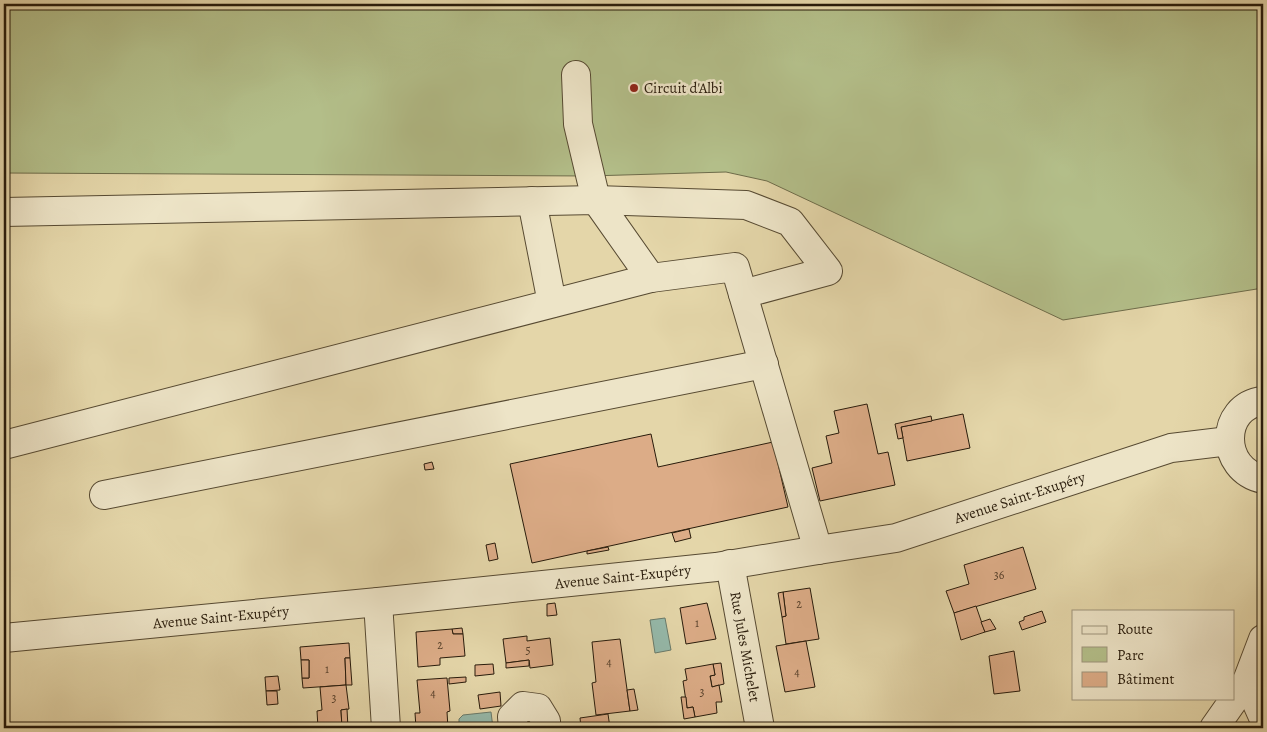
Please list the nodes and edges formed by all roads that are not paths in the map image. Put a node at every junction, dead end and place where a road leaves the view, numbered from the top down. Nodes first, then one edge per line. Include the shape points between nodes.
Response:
1 (576, 74) dead end
2 (596, 200) junction
3 (532, 201) junction
4 (4, 212) edge
5 (651, 278) junction
6 (743, 294) junction
7 (552, 303) junction
8 (764, 364) junction
9 (1263, 401) edge
10 (1230, 441) junction
11 (4, 444) edge
12 (1263, 479) edge
13 (104, 495) dead end
14 (818, 550) junction
15 (730, 564) junction
16 (378, 602) junction
17 (4, 638) edge
18 (1263, 639) edge
19 (1247, 681) junction
20 (1234, 700) edge
21 (1234, 700) edge
22 (1263, 717) edge
23 (386, 728) edge
24 (513, 728) edge
25 (544, 728) edge
26 (760, 728) edge
27 (1214, 728) edge

1 - 2 street via 578,124
2 - 3 street
2 - 5 street
2 - 6 street via 746,205 790,222 828,271
3 - 4 street
3 - 7 street
5 - 6 street via 735,267
5 - 7 street
6 - 8 street
7 - 11 street
8 - 13 street
8 - 14 street
9 - 10 street via 1247,407 1238,416 1231,428
10 - 12 street via 1237,463 1245,472
10 - 14 street, Avenue Saint-Exupéry via 1171,448 896,538
14 - 15 street, Avenue Saint-Exupéry
15 - 16 street, Avenue Saint-Exupéry
15 - 26 street, Rue Jules Michelet
16 - 17 street, Avenue Saint-Exupéry
16 - 23 street
18 - 19 street
19 - 21 street
19 - 22 street
20 - 27 street
24 - 25 street via 512,717 523,706 538,708 546,721

